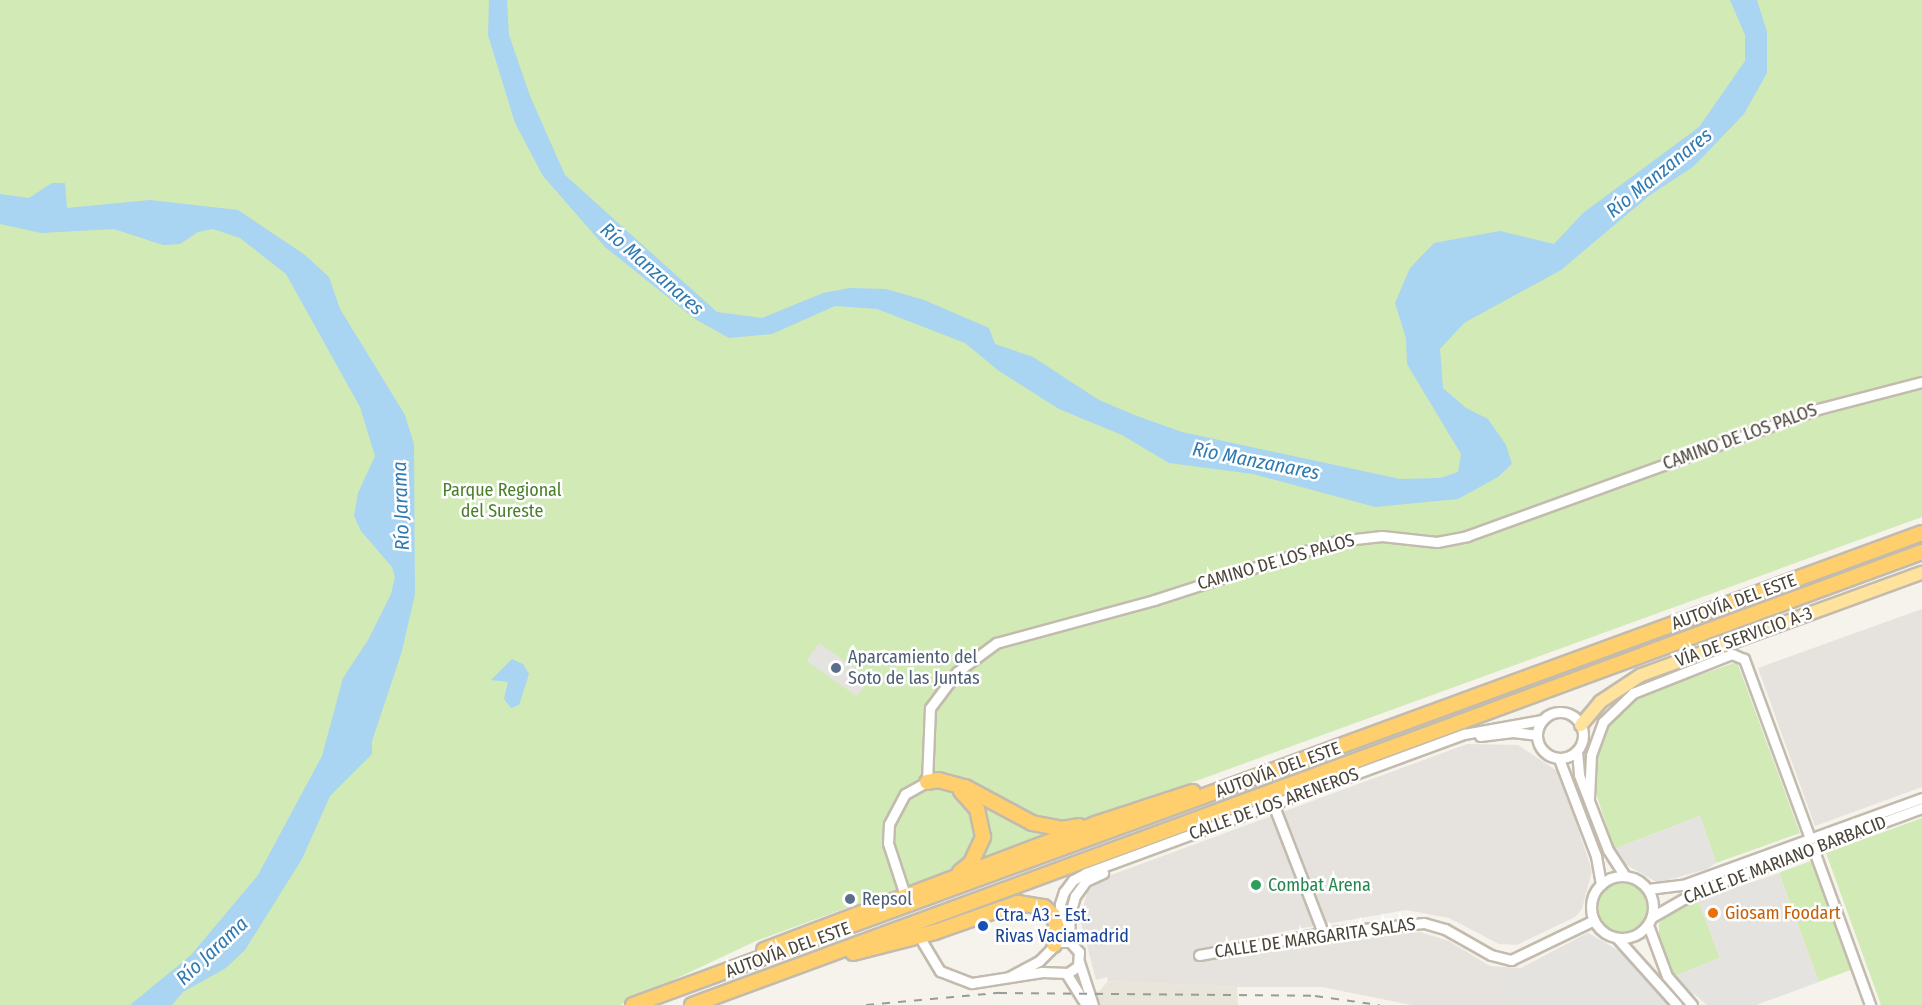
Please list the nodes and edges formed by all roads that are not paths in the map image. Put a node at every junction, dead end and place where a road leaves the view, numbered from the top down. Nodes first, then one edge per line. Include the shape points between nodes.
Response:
1 (1922, 382) edge
2 (1922, 533) edge
3 (1922, 552) edge
4 (1922, 573) edge
5 (1541, 720) junction
6 (1581, 725) junction
7 (1536, 735) junction
8 (1577, 751) junction
9 (1559, 759) junction
10 (1253, 778) junction
11 (927, 782) junction
12 (1589, 798) junction
13 (1922, 798) edge
14 (1922, 808) edge
15 (1275, 809) junction
16 (1095, 824) junction
17 (1812, 843) junction
18 (1625, 876) junction
19 (944, 881) junction
20 (1601, 885) junction
21 (903, 889) dead end
22 (1648, 890) junction
23 (1594, 920) junction
24 (1650, 921) junction
25 (1323, 933) junction
26 (1617, 938) junction
27 (1070, 942) junction
28 (923, 943) dead end
29 (1054, 947) junction
30 (1198, 955) dead end
31 (810, 962) junction
32 (1079, 962) junction
33 (1062, 972) junction
34 (1010, 976) junction
35 (662, 994) junction
36 (633, 1005) edge
37 (692, 1005) edge
38 (1086, 1005) edge
39 (1093, 1005) edge
40 (1677, 1005) edge
41 (1692, 1005) edge
42 (1870, 1005) edge

1 - 11 street, CAMINO DE LOS PALOS via 1818,409 1467,536 1437,542 1382,536 1337,541 1154,600 996,643 966,663 933,701
2 - 10 highway, AUTOVÍA DEL ESTE
3 - 31 highway, AUTOVÍA DEL ESTE
4 - 6 main road, VÍA DE SERVICIO A-3 via 1641,675 1600,702
5 - 6 street via 1563,712
5 - 7 street
5 - 29 street, CALLE DE LOS ARENEROS via 1464,734 1086,873 1073,880 1062,897
6 - 8 street via 1582,741
7 - 9 street via 1541,749
7 - 15 street, CALLE DE LOS ARENEROS via 1489,734 1466,740
8 - 9 street
8 - 12 street via 1578,772
9 - 20 street via 1593,845
10 - 16 highway via 1235,779
10 - 35 highway, AUTOVÍA DEL ESTE
11 - 16 highway via 938,780 965,787 1032,822 1062,829
11 - 19 highway via 953,786 966,794 982,821 983,837 971,863
11 - 21 street via 905,794 889,824 888,843
12 - 17 street via 1589,769 1603,722 1633,693 1732,654 1744,659
12 - 18 street via 1609,854
13 - 17 street, CALLE DE MARIANO BARBACID
14 - 17 street, CALLE DE MARIANO BARBACID
15 - 25 street
15 - 27 street, CALLE DE LOS ARENEROS via 1092,877 1075,896 1069,918
16 - 19 highway
17 - 22 street, CALLE DE MARIANO BARBACID via 1683,885
17 - 24 street, CALLE DE MARIANO BARBACID via 1699,890
17 - 42 street
18 - 20 street
18 - 22 street
19 - 35 highway via 795,937
20 - 23 street via 1591,905
22 - 24 street
23 - 25 street, CALLE DE MARGARITA SALAS via 1511,960 1491,956 1445,929 1424,923
23 - 26 street
24 - 26 street via 1640,933
24 - 41 street via 1667,976
25 - 30 street, CALLE DE MARGARITA SALAS
26 - 40 street
27 - 29 street
27 - 32 street via 1079,952
28 - 34 street via 934,966 957,981 980,982
29 - 31 highway via 1057,927 1053,915 1036,904 1018,903 935,932
29 - 33 street via 1050,964
29 - 34 street
31 - 37 highway, AUTOVÍA DEL ESTE
32 - 33 street
32 - 39 street
33 - 34 street
33 - 38 street
35 - 36 highway, AUTOVÍA DEL ESTE

